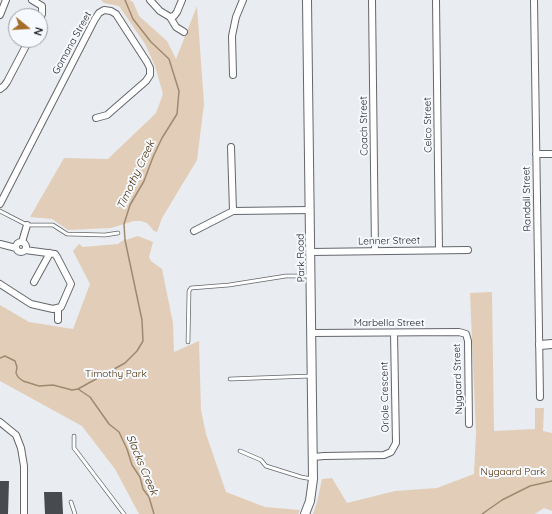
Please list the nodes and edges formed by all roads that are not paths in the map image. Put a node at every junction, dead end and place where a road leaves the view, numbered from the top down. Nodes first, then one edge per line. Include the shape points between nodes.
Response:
1 (6, 0) edge
2 (32, 0) edge
3 (150, 0) edge
4 (182, 0) edge
5 (243, 0) edge
6 (307, 0) edge
7 (372, 0) edge
8 (436, 0) edge
9 (534, 0) edge
10 (42, 8) edge
11 (0, 15) edge
12 (170, 17) junction
13 (184, 32) dead end
14 (25, 48) edge
15 (233, 75) dead end
16 (0, 89) edge
17 (96, 118) dead end
18 (231, 147) dead end
19 (536, 154) junction
20 (552, 154) edge
21 (0, 204) edge
22 (310, 210) junction
23 (0, 211) edge
24 (233, 211) junction
25 (27, 225) junction
26 (194, 231) dead end
27 (118, 233) dead end
28 (22, 242) junction
29 (0, 244) edge
30 (16, 248) junction
31 (25, 250) junction
32 (440, 250) junction
33 (468, 250) dead end
34 (311, 252) junction
35 (375, 252) junction
36 (50, 253) junction
37 (311, 276) junction
38 (34, 282) dead end
39 (0, 284) edge
40 (58, 308) junction
41 (58, 320) dead end
42 (312, 333) junction
43 (394, 333) junction
44 (466, 334) joint
45 (188, 342) dead end
46 (552, 344) edge
47 (540, 345) junction
48 (313, 376) junction
49 (230, 379) dead end
50 (540, 397) dead end
51 (0, 422) edge
52 (470, 424) dead end
53 (74, 436) dead end
54 (240, 451) dead end
55 (313, 457) junction
56 (313, 479) junction
57 (71, 502) dead end
58 (24, 514) edge
59 (75, 514) edge
60 (124, 514) edge
61 (305, 514) edge

1 - 11 street
2 - 10 street
3 - 12 street
4 - 12 street via 177,12
5 - 15 street via 232,36
6 - 22 street, Park Road
7 - 35 street, Coach Street
8 - 32 street, Celco Street
9 - 19 street, Randall Street
12 - 13 street via 176,28
14 - 16 street via 7,82
17 - 21 street, Gomana Street via 107,116 150,75 147,62 116,14 104,10 95,19
18 - 24 street
19 - 20 street
19 - 47 street, Randall Street
22 - 24 street
22 - 34 street, Park Road
23 - 25 lane
24 - 26 street
25 - 27 lane via 53,225 67,234
25 - 28 street
28 - 30 street
28 - 31 street via 26,245
29 - 30 street
30 - 31 street via 19,252
31 - 36 street
32 - 33 street, Lenner Street
32 - 35 street, Lenner Street
34 - 35 street, Lenner Street
34 - 37 street, Park Road
36 - 38 street
36 - 40 street via 58,257 71,284 61,307
37 - 42 street, Park Road
37 - 45 lane via 286,276 191,288
39 - 40 street via 31,304
40 - 41 street
42 - 43 street, Marbella Street
42 - 48 street, Park Road
43 - 44 street, Marbella Street
43 - 55 street, Oriole Crescent via 396,443 392,452 384,455
44 - 52 street, Nygaard Street
46 - 47 street
47 - 50 street, Randall Street
48 - 49 lane
48 - 55 street, Park Road
51 - 58 street via 16,435 21,448 24,466
53 - 60 lane via 74,448
54 - 56 lane via 261,460 266,466
55 - 56 street, Park Road
56 - 61 street, Park Road
57 - 59 lane

